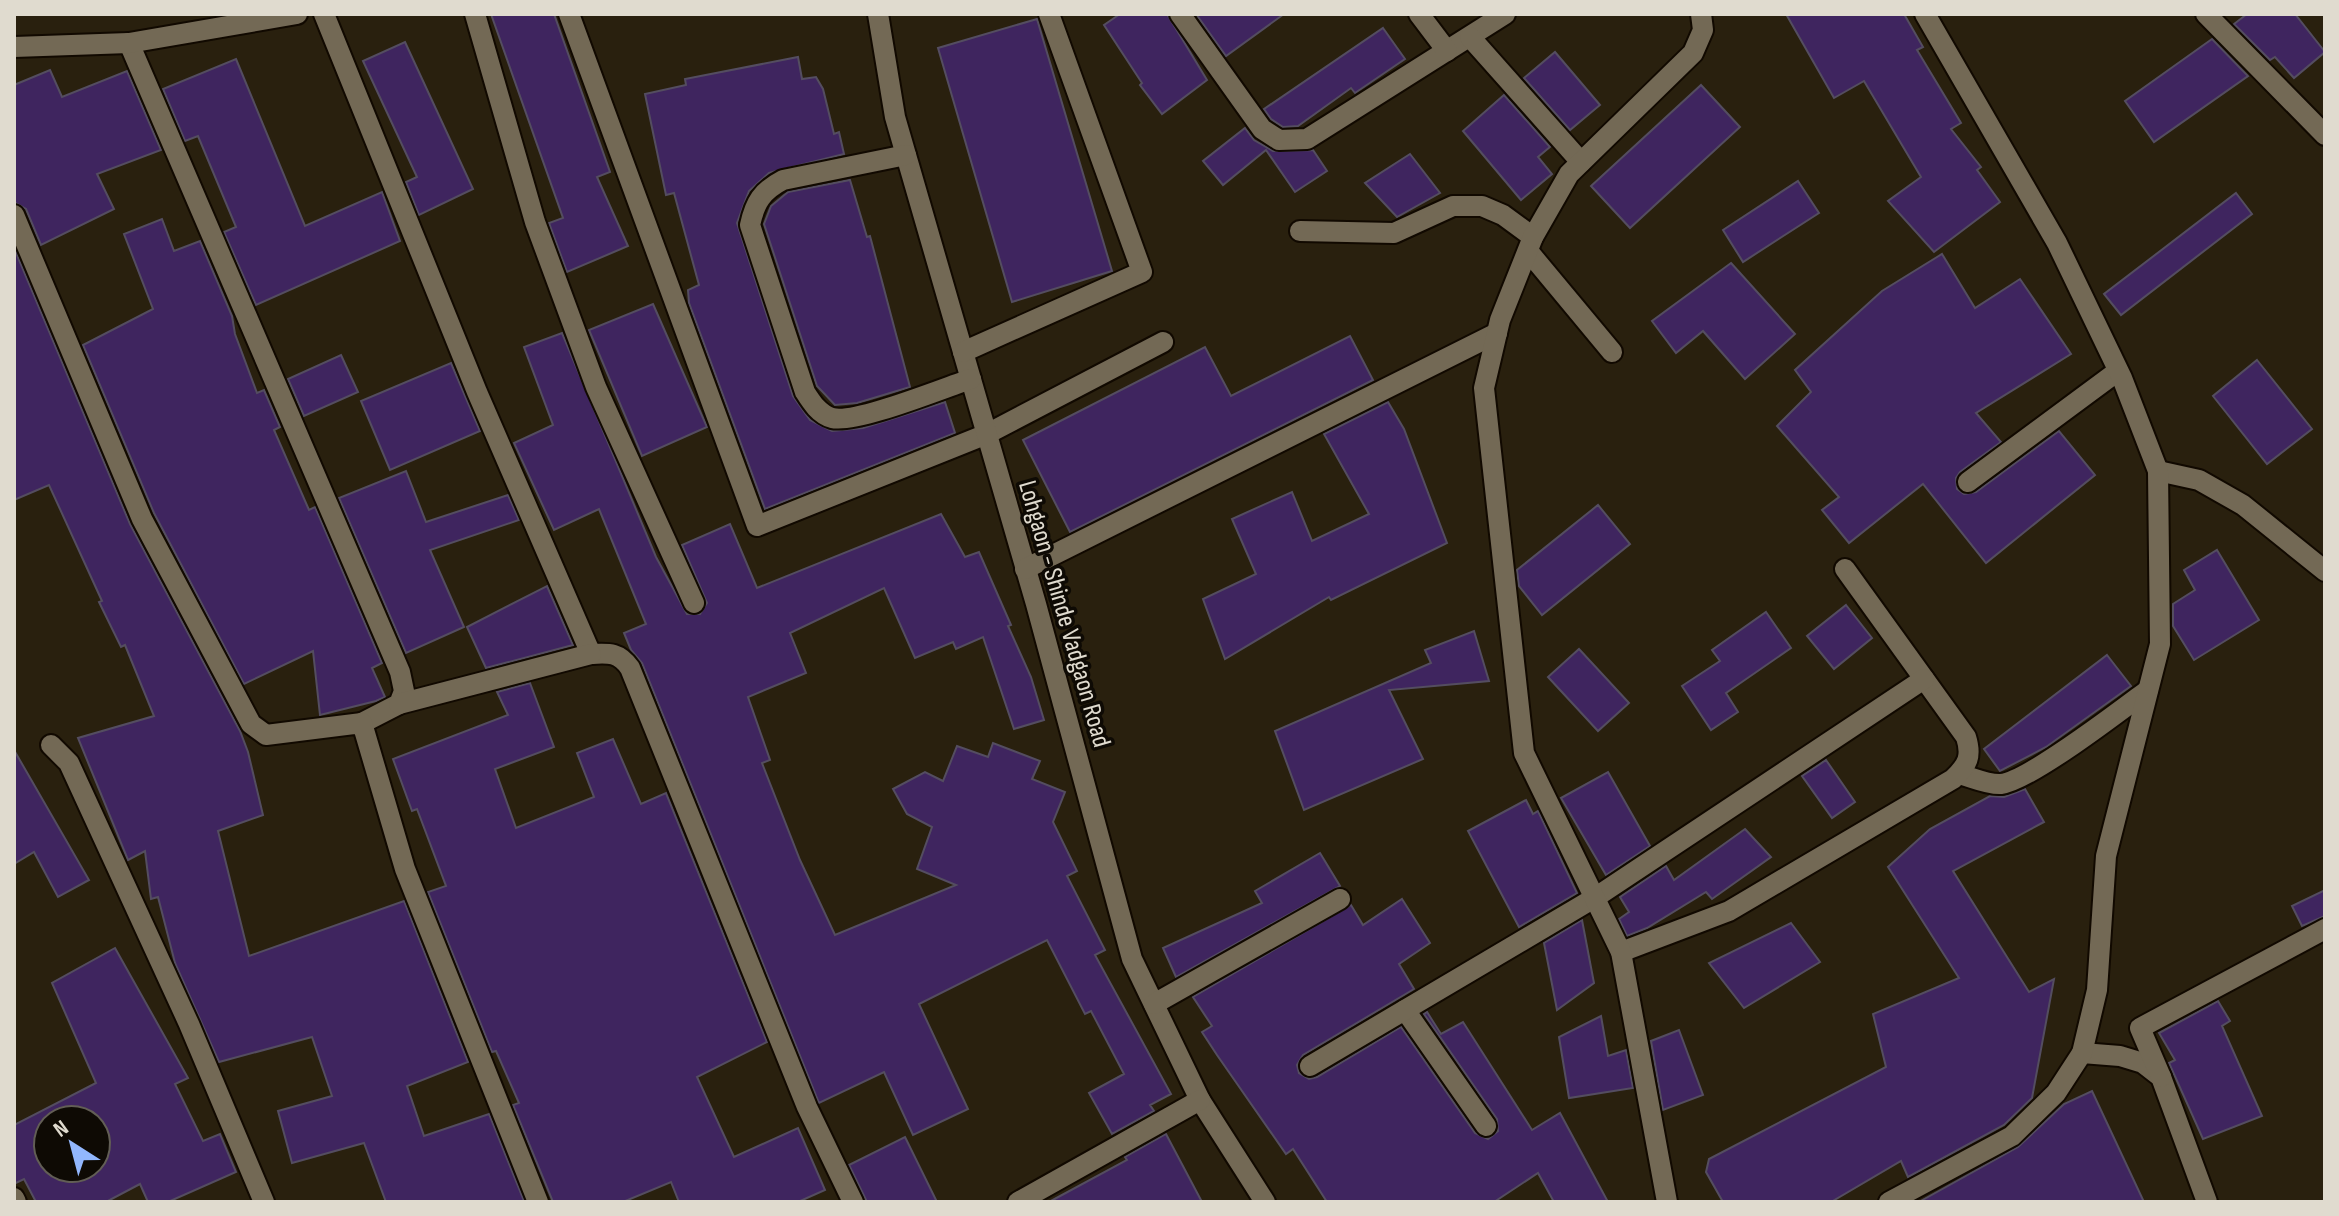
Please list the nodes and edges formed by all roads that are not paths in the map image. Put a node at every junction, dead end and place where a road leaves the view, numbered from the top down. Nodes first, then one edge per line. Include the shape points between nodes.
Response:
1 (297, 14) edge
2 (324, 14) edge
3 (475, 14) edge
4 (569, 14) edge
5 (878, 14) edge
6 (1049, 14) edge
7 (1180, 14) edge
8 (1419, 14) edge
9 (1505, 14) edge
10 (1701, 14) edge
11 (1925, 14) edge
12 (2206, 14) edge
13 (1470, 37) junction
14 (129, 43) junction
15 (14, 47) edge
16 (1447, 51) junction
17 (2325, 135) edge
18 (906, 155) junction
19 (1581, 162) junction
20 (14, 215) edge
21 (1300, 231) dead end
22 (1531, 244) junction
23 (1497, 333) junction
24 (1163, 342) dead end
25 (963, 352) junction
26 (1612, 352) dead end
27 (2118, 371) junction
28 (971, 379) junction
29 (987, 434) junction
30 (2158, 471) junction
31 (1968, 482) dead end
32 (1025, 569) junction
33 (1845, 569) dead end
34 (2325, 571) edge
35 (694, 603) dead end
36 (591, 654) junction
37 (1924, 679) junction
38 (2148, 690) junction
39 (399, 704) junction
40 (362, 723) junction
41 (51, 745) dead end
42 (1959, 774) junction
43 (1596, 897) junction
44 (1340, 899) dead end
45 (2325, 929) edge
46 (1621, 952) junction
47 (1154, 1004) junction
48 (1405, 1010) junction
49 (2082, 1053) junction
50 (1310, 1066) dead end
51 (2161, 1077) junction
52 (1200, 1100) junction
53 (1486, 1126) dead end
54 (1896, 1201) edge
55 (264, 1202) edge
56 (538, 1202) edge
57 (853, 1202) edge
58 (1018, 1202) edge
59 (1265, 1202) edge
60 (1667, 1202) edge
61 (2207, 1202) edge

1 - 14 street
2 - 36 street via 477,392
3 - 35 street via 535,222 596,387
4 - 29 street via 757,526
5 - 18 street, Lohgaon - Shinde Vadgaon Road
6 - 25 street via 1142,272
7 - 16 street via 1262,129 1279,140 1307,139
8 - 16 street
9 - 13 street
10 - 19 street via 1703,30 1693,53
11 - 27 street via 2057,243
12 - 17 street
13 - 16 street
13 - 19 street
14 - 15 street
14 - 39 street via 400,672 404,691
18 - 25 street, Lohgaon - Shinde Vadgaon Road
18 - 28 street via 783,180 754,204 750,225 814,407 831,418 852,417
19 - 22 street
20 - 40 street via 142,519 251,724 266,735
21 - 22 street via 1394,233 1453,206 1482,206 1503,215
22 - 23 street
22 - 26 street
23 - 32 street
23 - 43 street via 1484,388 1524,753
24 - 29 street
25 - 28 street, Lohgaon - Shinde Vadgaon Road
27 - 30 street
27 - 31 street
28 - 29 street, Lohgaon - Shinde Vadgaon Road
29 - 32 street, Lohgaon - Shinde Vadgaon Road
30 - 34 street via 2199,480 2243,505
30 - 38 street via 2160,644
32 - 47 street, Lohgaon - Shinde Vadgaon Road via 1132,959
33 - 37 street
36 - 39 street
36 - 57 street via 613,653 630,668 807,1107
37 - 42 street via 1966,737 1971,753
37 - 43 street
38 - 42 street via 2011,782 1998,785
38 - 49 street via 2106,856 2097,990
39 - 40 street
40 - 56 street via 405,869
41 - 55 street via 69,763
42 - 46 street via 1729,911
43 - 46 street
43 - 48 street
44 - 47 street
45 - 51 street via 2140,1028
46 - 60 street
47 - 52 street, Lohgaon - Shinde Vadgaon Road
48 - 50 street
48 - 53 street
49 - 51 street via 2120,1056 2143,1063
49 - 54 street via 2056,1093 2012,1136
51 - 61 street
52 - 58 street
52 - 59 street, Lohgaon - Shinde Vadgaon Road

